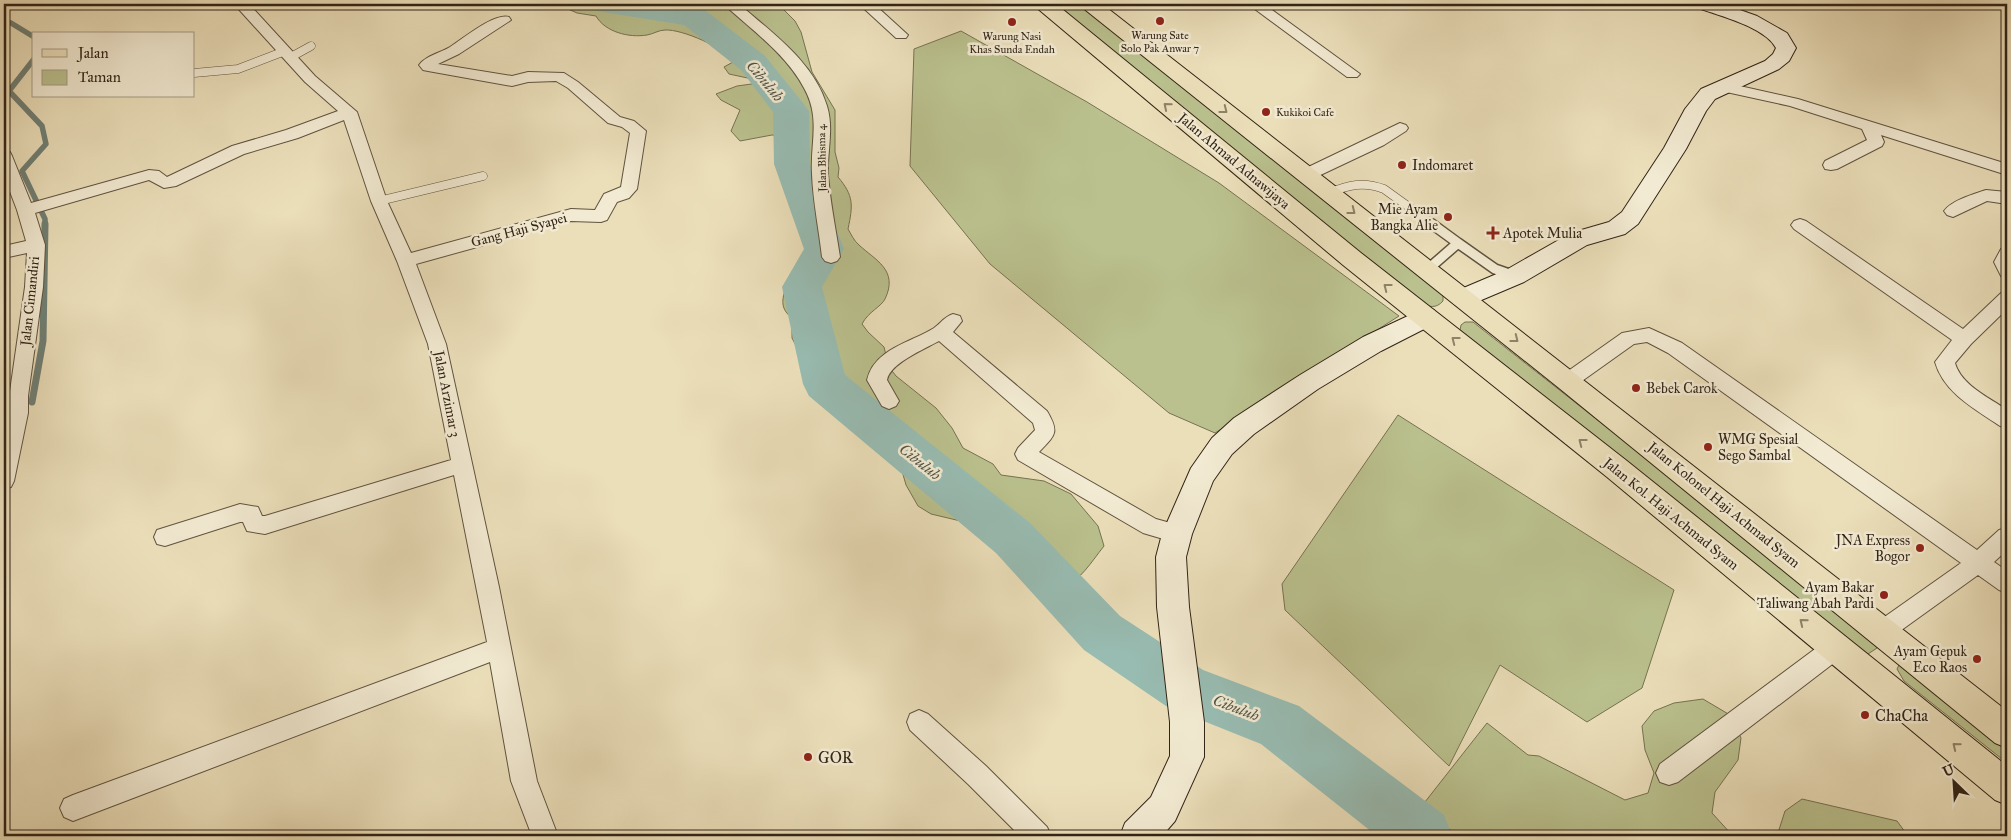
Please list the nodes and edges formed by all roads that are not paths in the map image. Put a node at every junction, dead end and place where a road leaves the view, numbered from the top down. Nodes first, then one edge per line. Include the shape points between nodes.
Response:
1 (241, 4) edge
2 (666, 4) edge
3 (732, 4) edge
4 (866, 4) edge
5 (1044, 4) edge
6 (1090, 4) edge
7 (1255, 4) edge
8 (1705, 4) edge
9 (504, 20) dead end
10 (901, 35) dead end
11 (311, 46) dead end
12 (288, 54) junction
13 (195, 73) edge
14 (1352, 74) dead end
15 (1722, 87) junction
16 (349, 112) junction
17 (1869, 127) junction
18 (1400, 128) dead end
19 (4, 156) edge
20 (1831, 165) dead end
21 (2007, 170) edge
22 (1306, 175) junction
23 (483, 176) dead end
24 (1329, 193) junction
25 (2007, 198) edge
26 (378, 200) junction
27 (31, 209) junction
28 (1953, 211) dead end
29 (1800, 225) dead end
30 (1458, 244) junction
31 (36, 245) junction
32 (4, 252) edge
33 (2007, 253) edge
34 (831, 257) dead end
35 (406, 261) junction
36 (1428, 270) junction
37 (2007, 272) edge
38 (1515, 276) junction
39 (1463, 298) junction
40 (2007, 298) edge
41 (1425, 317) junction
42 (1964, 338) junction
43 (13, 366) edge
44 (1568, 380) junction
45 (889, 401) dead end
46 (2007, 420) edge
47 (461, 465) junction
48 (4, 481) edge
49 (1177, 534) junction
50 (165, 537) dead end
51 (2007, 537) edge
52 (1979, 562) junction
53 (2007, 582) edge
54 (1881, 632) junction
55 (499, 648) junction
56 (1835, 648) junction
57 (919, 722) dead end
58 (2007, 732) edge
59 (1669, 772) dead end
60 (2007, 788) edge
61 (73, 808) dead end
62 (546, 836) edge
63 (1038, 836) edge
64 (1138, 836) edge

1 - 12 street
2 - 3 street
3 - 34 street, Jalan Bhisma 4 via 788,54 812,88 820,107 823,132 820,172
4 - 10 street
41 -> 5 main road, Jalan Ahmad Adnawijaya
6 -> 22 main road
7 - 14 street
8 - 15 street via 1750,20 1780,37 1786,48 1782,57 1772,65
9 - 35 street, Gang Haji Syapei via 426,65 512,81 559,76 614,120 638,131 629,189 610,198 601,216 571,215
11 - 12 lane
12 - 13 lane via 238,69
12 - 16 street via 310,79
15 - 17 street via 1793,102
15 - 38 street via 1708,94 1696,109 1675,149 1630,218 1617,228 1579,239
16 - 26 street, Jalan Arzimar 3
16 - 27 street via 238,150 170,182 164,183 149,175
17 - 20 street via 1876,142
17 - 21 street
18 - 22 street
19 - 27 street, Jalan Cimandiri
22 - 24 main road
23 - 26 lane
24 - 30 lane via 1350,185 1373,184
24 -> 36 main road
25 - 28 street via 1989,194
26 - 35 street, Jalan Arzimar 3
27 - 31 street, Jalan Cimandiri
29 - 42 street
30 - 36 lane
30 - 38 lane via 1496,269
31 - 32 street
31 - 43 street, Jalan Cimandiri via 34,287
33 - 37 street via 2003,262
35 - 47 street, Jalan Arzimar 3 via 437,344
36 - 39 main road
38 - 39 street
39 -> 44 main road, Jalan Kolonel Haji Achmad Syam
40 - 42 street
41 - 49 street via 1372,344 1244,426 1222,446 1201,476
56 -> 41 main road, Jalan Kol. Haji Achmad Syam
42 - 46 street via 1945,362 1948,374 1966,392
43 - 48 street, Jalan Cimandiri via 18,413
44 - 52 street via 1629,338 1649,334 1674,348
44 - 54 main road, Jalan Kolonel Haji Achmad Syam
45 - 49 street via 877,380 879,370 896,356 947,327 1043,422 1045,433 1025,454 1151,527
47 - 50 street via 265,524 255,526 250,513 240,513
47 - 55 street, Jalan Arzimar 3
49 - 64 street via 1171,557 1171,579 1188,722 1187,757 1163,809
51 - 52 street
52 - 53 street
52 - 54 street
54 - 58 main road, Jalan Kolonel Haji Achmad Syam
55 - 61 street
55 - 62 street, Jalan Arzimar 3 via 524,781
56 - 59 street
60 -> 56 main road, Jalan Kol. Haji Achmad Syam
57 - 63 street

